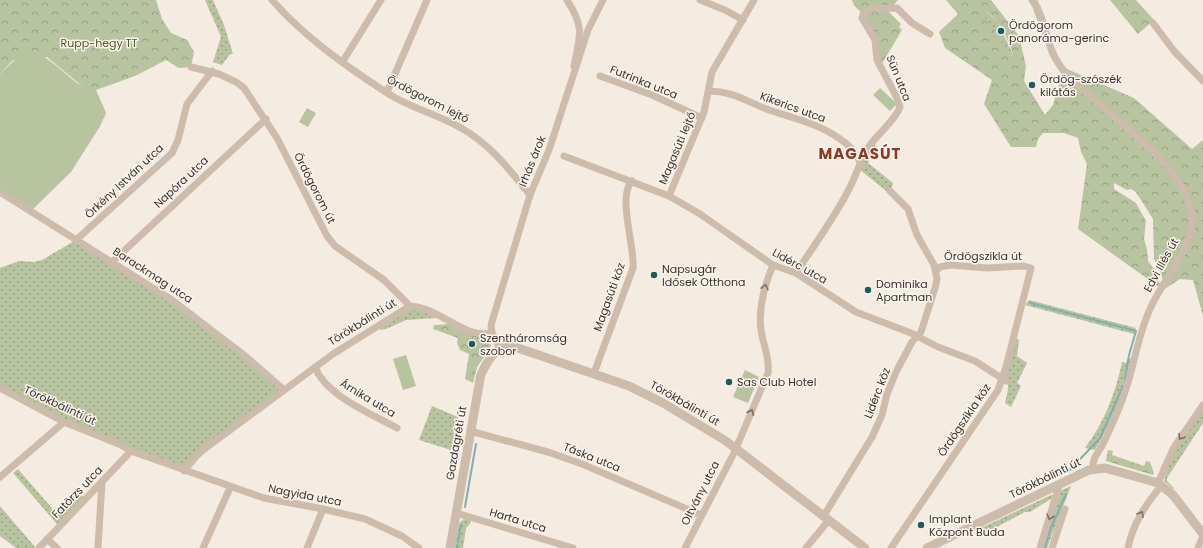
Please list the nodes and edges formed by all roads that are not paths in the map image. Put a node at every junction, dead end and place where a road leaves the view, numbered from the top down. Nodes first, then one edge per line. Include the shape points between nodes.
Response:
1 (272, 0) edge
2 (381, 0) edge
3 (427, 0) edge
4 (567, 0) edge
5 (603, 0) edge
6 (700, 0) edge
7 (754, 0) edge
8 (1033, 0) edge
9 (743, 20) junction
10 (1153, 23) dead end
11 (930, 34) dead end
12 (343, 61) junction
13 (191, 67) dead end
14 (212, 71) junction
15 (600, 76) dead end
16 (574, 78) junction
17 (1203, 81) edge
18 (708, 91) junction
19 (387, 92) junction
20 (702, 118) junction
21 (266, 119) junction
22 (564, 156) dead end
23 (860, 162) junction
24 (632, 181) junction
25 (890, 191) dead end
26 (0, 192) edge
27 (530, 195) junction
28 (669, 196) junction
29 (76, 240) junction
30 (112, 262) junction
31 (773, 265) junction
32 (1031, 268) joint
33 (936, 271) junction
34 (796, 274) junction
35 (410, 306) junction
36 (492, 333) junction
37 (916, 335) junction
38 (500, 348) junction
39 (315, 367) junction
40 (594, 373) junction
41 (1004, 379) junction
42 (0, 388) edge
43 (284, 390) junction
44 (1203, 405) edge
45 (64, 422) junction
46 (397, 428) dead end
47 (470, 431) junction
48 (736, 448) junction
49 (131, 451) junction
50 (1093, 468) junction
51 (184, 471) junction
52 (0, 476) edge
53 (102, 482) junction
54 (1160, 484) junction
55 (1059, 486) junction
56 (230, 488) junction
57 (323, 509) junction
58 (1065, 509) dead end
59 (456, 513) junction
60 (701, 515) junction
61 (826, 519) junction
62 (1203, 535) edge
63 (47, 539) junction
64 (39, 548) edge
65 (58, 548) edge
66 (98, 548) edge
67 (204, 548) edge
68 (307, 548) edge
69 (420, 548) edge
70 (450, 548) edge
71 (573, 548) edge
72 (685, 548) edge
73 (806, 548) edge
74 (865, 548) edge
75 (891, 548) edge
76 (929, 548) edge
77 (1040, 548) edge
78 (1052, 548) edge
79 (1128, 548) edge
80 (1198, 548) edge

1 - 12 street, Ördögorom lejtő via 300,28
2 - 12 street
3 - 19 street
4 - 16 street via 580,29 572,72
5 - 16 street, Irhás árok via 588,30
6 - 9 street
7 - 9 street, Magasúti lejtő
8 - 50 street, Edvi Illés út via 1042,18 1049,46 1060,66 1166,166 1183,188 1191,211 1190,229 1184,250 1150,308 1127,386 1103,445 1093,460
9 - 18 street, Magasúti lejtő via 712,72
10 - 17 street
11 - 23 street, Sün utca via 912,23 897,8 870,9 863,14 862,18 875,40 877,60 900,107
12 - 19 street, Ördögorom lejtő
13 - 14 street, Ördögorom út
14 - 21 street, Ördögorom út via 240,85
14 - 29 street, Örkény István utca via 187,104 172,153
15 - 20 street, Futrinka utca via 652,95
16 - 27 street, Irhás árok
18 - 20 street, Magasúti lejtő
18 - 23 street, Kikerics utca via 731,93 768,110 819,127 842,140
19 - 27 street, Ördögorom lejtő via 462,128 476,138 502,160
20 - 28 street, Magasúti lejtő
21 - 30 street, Napóra utca
21 - 35 street, Ördögorom út via 327,236 340,250 384,280
22 - 24 street, Lidérc utca
23 - 34 street, Sün utca via 851,187
24 - 28 street, Lidérc utca
24 - 40 street, Magasúti köz via 626,191 633,268
25 - 33 street via 908,209 916,235
26 - 29 street, Barackmag utca
27 - 36 street, Irhás árok via 492,325
28 - 31 street, Lidérc utca
29 - 30 street, Barackmag utca
30 - 43 street, Barackmag utca via 199,319
31 - 34 street, Lidérc utca
48 -> 31 street, Oltvány utca via 768,373 769,358 761,329 761,314 767,280
32 - 33 street, Ördögszikla út via 950,265 940,267
32 - 41 street, Ördögszikla köz
33 - 37 street, Lidérc köz via 937,279 932,301 921,332
34 - 37 street, Lidérc utca via 856,312
35 - 36 street, Törökbálinti út via 424,308 478,334
35 - 39 street, Törökbálinti út
36 - 38 street
37 - 41 street, Lidérc utca via 938,347 975,361
37 - 61 street, Lidérc köz via 897,370 872,437
38 - 40 street, Törökbálinti út via 516,347
38 - 47 street, Gazdagréti út via 485,365 481,374
39 - 43 street, Törökbálinti út
39 - 46 street, Árnika utca via 319,376 334,392
40 - 48 street, Törökbálinti út via 646,394
41 - 75 street, Ördögszikla köz via 995,397
42 - 45 street, Törökbálinti út
43 - 51 street, Törökbálinti út via 199,452
44 -> 54 street via 1173,449
45 - 49 street, Törökbálinti út
45 - 52 street
47 - 59 street, Gazdagréti út
47 - 60 street, Táska utca via 582,464
48 - 60 street, Oltvány utca
48 - 61 street, Törökbálinti út
49 - 51 street, Törökbálinti út
49 - 53 street, Fatörzs utca
50 - 54 street, Törökbálinti út via 1105,468
50 - 55 street, Törökbálinti út
51 - 56 street, Nagyida utca
53 - 63 street, Fatörzs utca
53 - 66 street
54 - 62 street, Törökbálinti út via 1173,495
79 -> 54 street via 1139,516
55 - 76 street, Törökbálinti út
55 -> 77 street
56 - 57 street, Nagyida utca via 264,498
56 - 67 street
57 - 68 street
57 - 69 street, Nagyida utca via 365,519 402,536
58 - 78 street
59 - 70 street, Gazdagréti út
59 - 71 street, Harta utca
60 - 72 street, Oltvány utca
61 - 73 street, Lidérc köz
61 - 74 street, Törökbálinti út
62 - 80 street
63 - 64 street, Fatörzs utca
63 - 65 street

